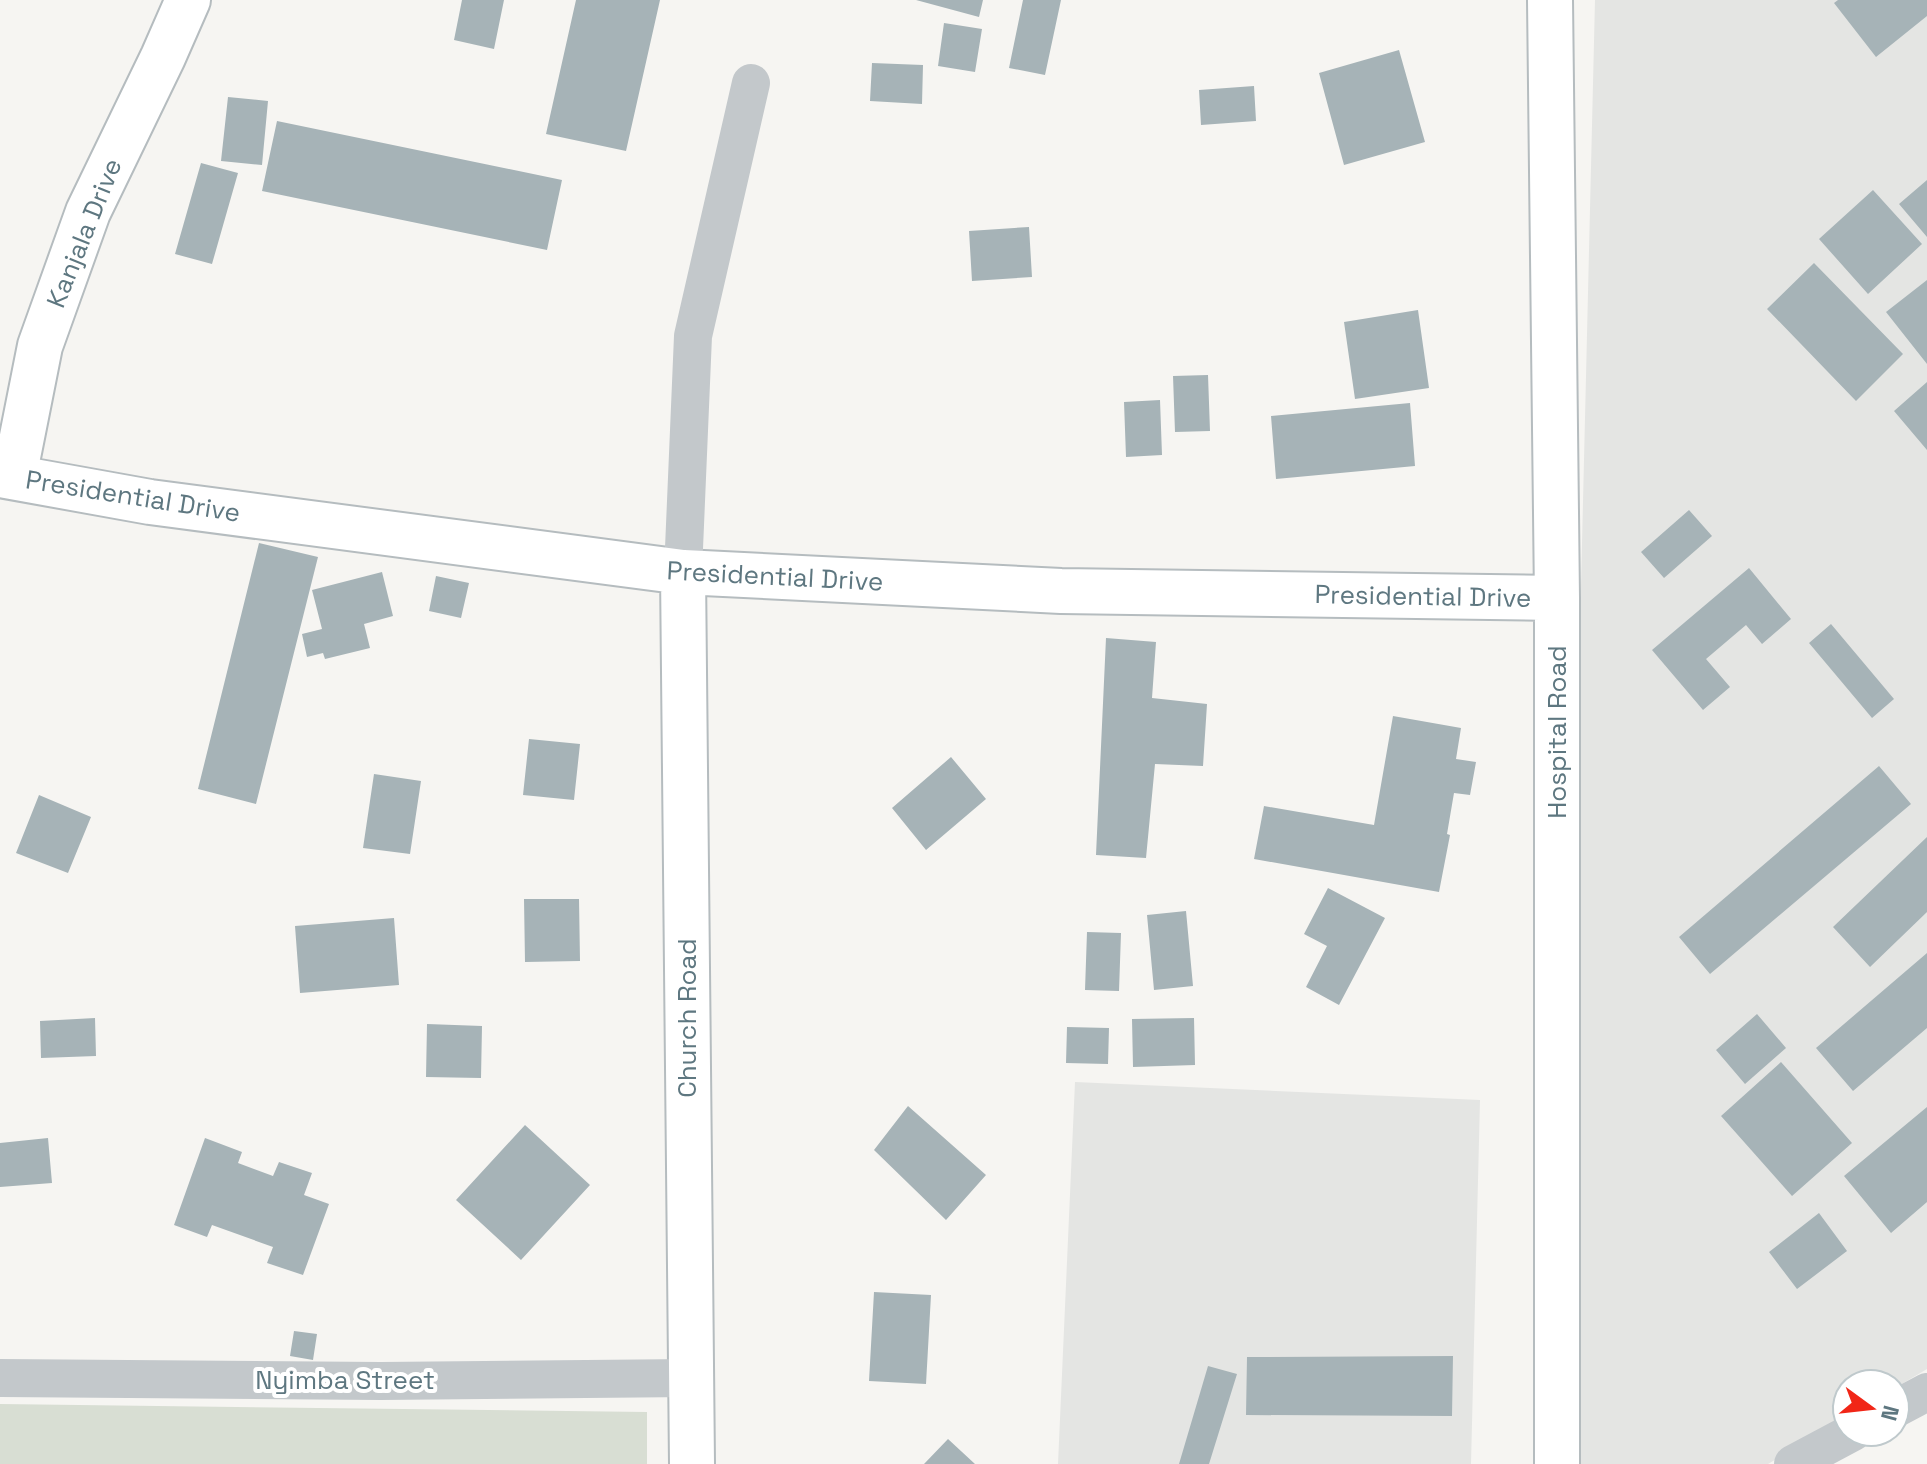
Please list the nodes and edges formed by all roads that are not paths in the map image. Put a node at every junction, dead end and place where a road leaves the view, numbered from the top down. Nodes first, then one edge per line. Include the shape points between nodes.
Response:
1 (188, 0) edge
2 (1550, 0) edge
3 (751, 83) dead end
4 (7, 476) edge
5 (683, 572) junction
6 (1557, 598) junction
7 (0, 1378) edge
8 (690, 1378) junction
9 (1831, 1444) edge
10 (692, 1464) edge
11 (1557, 1464) edge
12 (1793, 1464) edge

1 - 4 street, Kanjala Drive via 82,227 40,346
2 - 6 street, Hospital Road
3 - 5 street via 693,336
4 - 5 street, Presidential Drive via 150,502
5 - 6 street, Presidential Drive via 1061,591
5 - 8 street, Church Road
6 - 11 street, Hospital Road
7 - 8 street, Nyimba Street
8 - 10 street, Church Road
9 - 12 street

